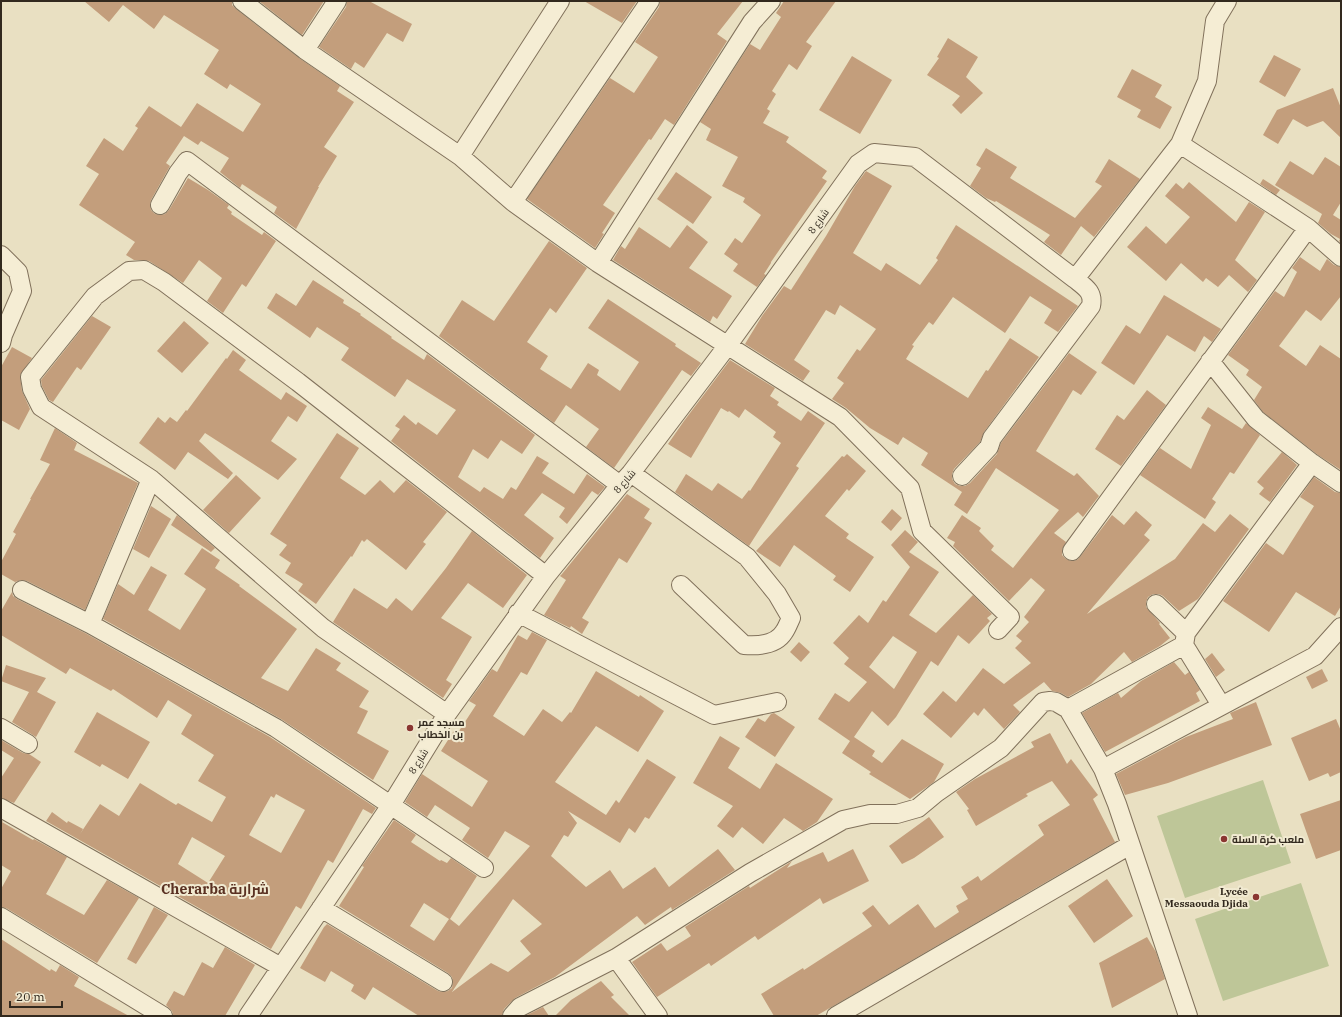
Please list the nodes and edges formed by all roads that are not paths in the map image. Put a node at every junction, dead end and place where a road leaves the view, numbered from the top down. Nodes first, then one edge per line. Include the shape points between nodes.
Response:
1 (242, 1) edge
2 (337, 1) edge
3 (560, 1) edge
4 (650, 1) edge
5 (771, 1) edge
6 (1227, 1) edge
7 (305, 50) junction
8 (1180, 144) junction
9 (460, 156) junction
10 (513, 202) junction
11 (160, 205) dead end
12 (1308, 228) junction
13 (1, 255) edge
14 (1341, 257) edge
15 (598, 263) junction
16 (1075, 279) junction
17 (2, 337) edge
18 (728, 345) junction
19 (1210, 361) junction
20 (1312, 463) junction
21 (962, 476) dead end
22 (151, 479) junction
23 (625, 479) junction
24 (1341, 483) edge
25 (1072, 551) dead end
26 (546, 576) junction
27 (681, 585) dead end
28 (22, 590) dead end
29 (1156, 604) dead end
30 (518, 614) junction
31 (90, 624) junction
32 (1341, 628) edge
33 (998, 630) dead end
34 (1185, 639) junction
35 (777, 702) dead end
36 (1221, 706) junction
37 (1068, 709) junction
38 (447, 714) junction
39 (1, 728) edge
40 (28, 744) dead end
41 (1103, 769) junction
42 (391, 805) junction
43 (1, 808) edge
44 (1130, 845) junction
45 (484, 868) dead end
46 (321, 908) junction
47 (1, 917) edge
48 (616, 958) junction
49 (281, 967) junction
50 (443, 982) dead end
51 (164, 1016) edge
52 (248, 1016) edge
53 (512, 1016) edge
54 (658, 1016) edge
55 (836, 1016) edge
56 (1188, 1016) edge

1 - 7 street
2 - 7 street
3 - 9 street
4 - 10 street
5 - 15 street via 752,22
6 - 8 street via 1215,21 1207,81
7 - 9 street
8 - 12 street
8 - 16 street
9 - 10 street
10 - 15 street
11 - 23 street via 187,161
12 - 14 street
12 - 19 street
13 - 17 street via 18,272 22,291
15 - 18 street
16 - 18 street, شارع 8 via 915,157 874,153 858,164
16 - 21 street, شارع 8 via 1089,291 1091,306 992,438 989,446
18 - 23 street, شارع 8
18 - 33 street via 840,417 910,488 922,531 1010,617
19 - 20 street via 1256,420
19 - 25 street
20 - 24 street
20 - 34 street
22 - 26 street via 40,407 30,377 96,296 129,271 144,270 164,282 298,382
22 - 31 street
22 - 38 street via 323,628
23 - 26 street, شارع 8
23 - 27 street via 747,557 777,594 791,618 784,633 775,641 755,646 744,645
26 - 30 street, شارع 8
28 - 31 street
29 - 34 street
30 - 35 street via 714,715
30 - 38 street, شارع 8
31 - 42 street via 276,728
32 - 36 street via 1315,656
34 - 36 street
34 - 37 street
36 - 41 street
37 - 41 street
37 - 48 street via 1056,702 1043,702 1001,748 918,808 897,814 870,814 843,820 750,873
38 - 42 street, شارع 8
39 - 40 street
41 - 44 street
42 - 45 street
42 - 46 street, شارع 8
43 - 49 street
44 - 55 street
44 - 56 street
46 - 49 street, شارع 8
46 - 50 street
47 - 51 street
48 - 53 street via 520,1007
48 - 54 street
49 - 52 street, شارع 8

